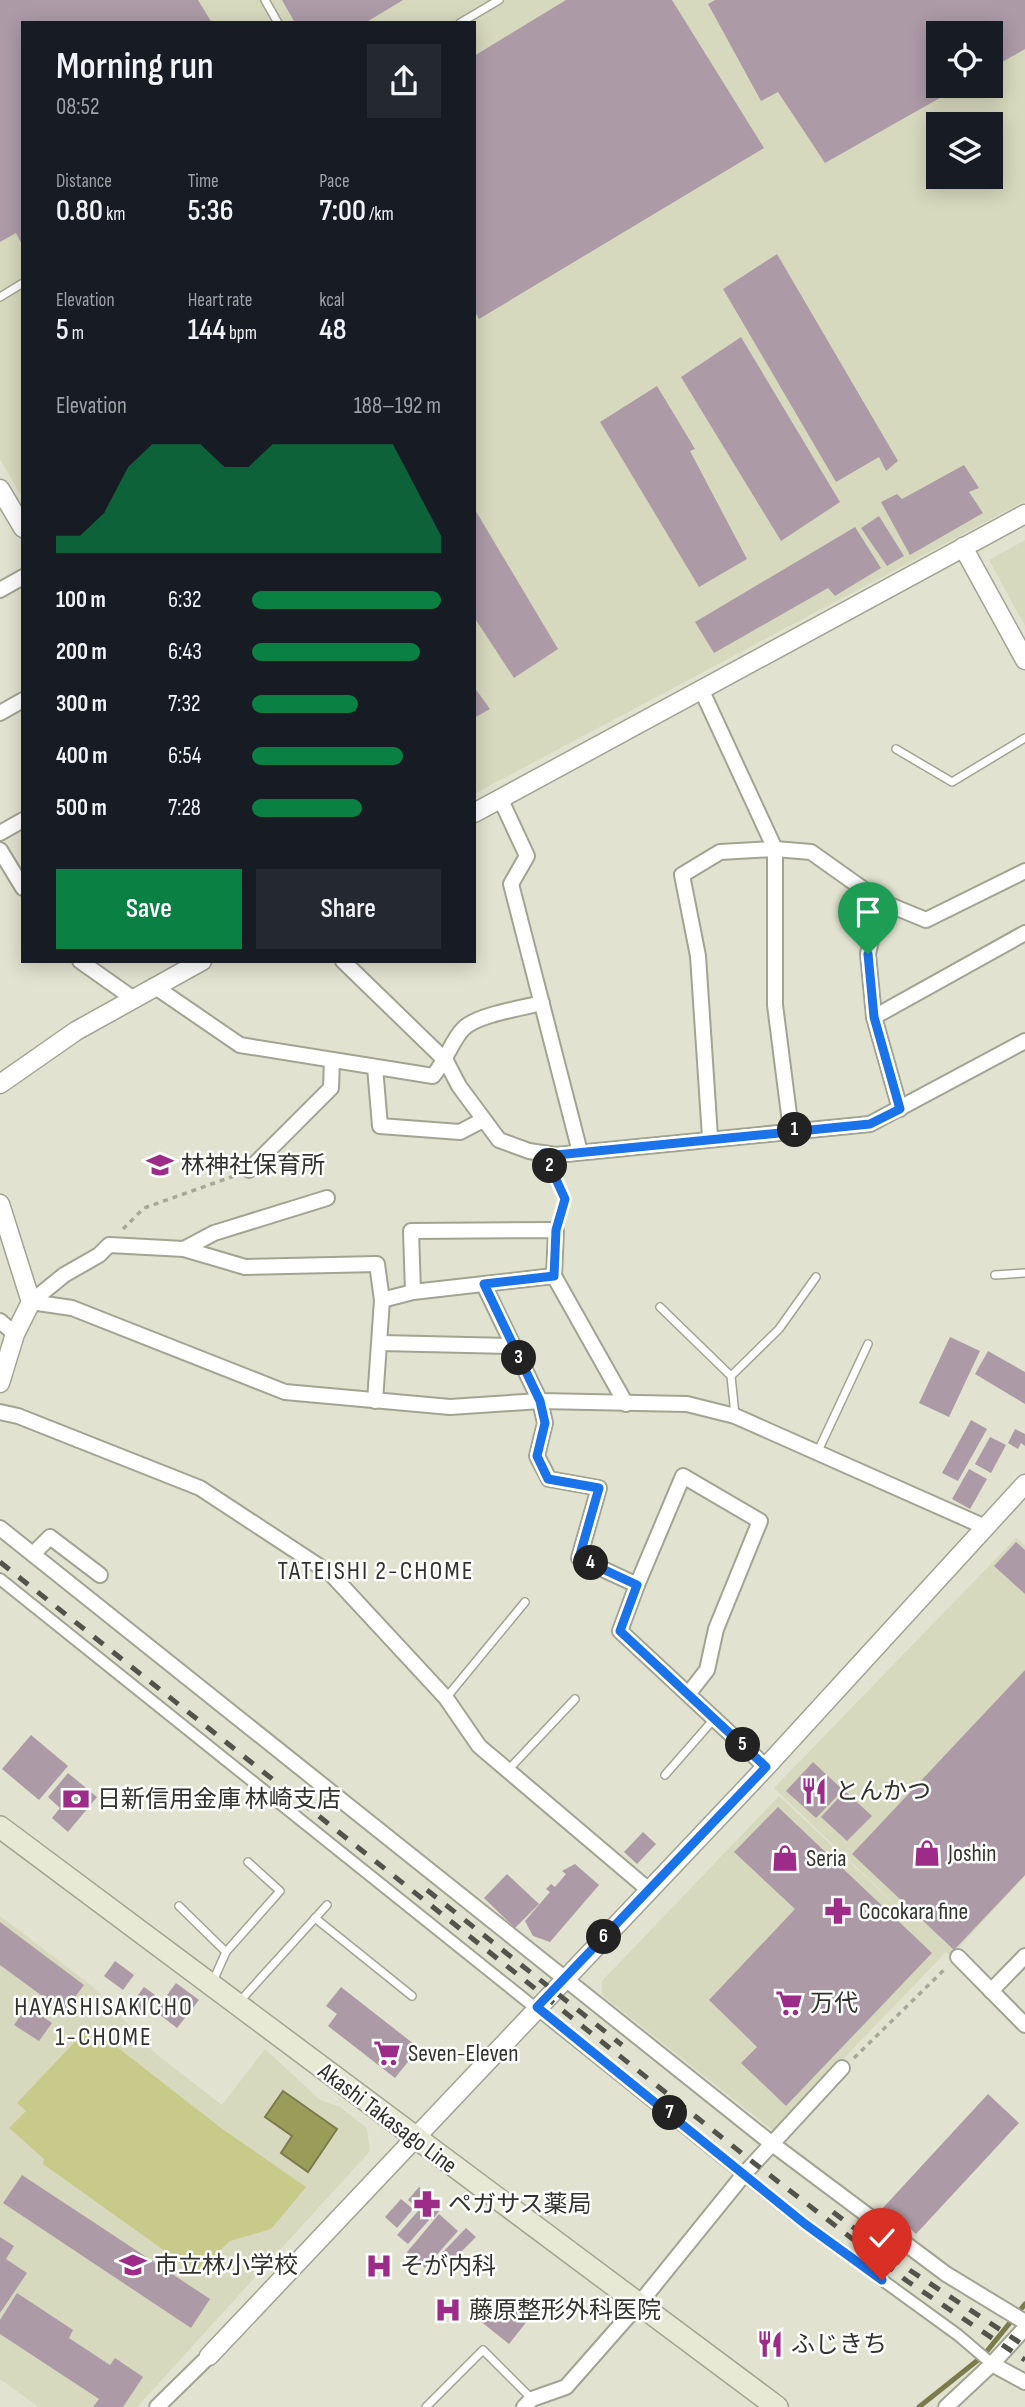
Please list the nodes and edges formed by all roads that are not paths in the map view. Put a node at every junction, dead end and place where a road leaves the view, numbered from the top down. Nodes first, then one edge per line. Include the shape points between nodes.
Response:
1 (265, 0) edge
2 (499, 0) edge
3 (277, 21) edge
4 (463, 21) edge
5 (21, 284) edge
6 (0, 297) edge
7 (0, 489) edge
8 (1025, 514) edge
9 (21, 525) edge
10 (963, 547) junction
11 (21, 578) edge
12 (0, 590) edge
13 (1025, 660) edge
14 (701, 689) junction
15 (21, 701) edge
16 (0, 713) edge
17 (1025, 738) edge
18 (896, 750) dead end
19 (500, 798) junction
20 (476, 812) edge
21 (21, 821) edge
22 (0, 833) edge
23 (775, 849) junction
24 (0, 850) edge
25 (1025, 871) edge
26 (21, 885) edge
27 (880, 901) junction
28 (1025, 933) edge
29 (83, 963) edge
30 (198, 963) edge
31 (345, 963) edge
32 (154, 986) junction
33 (131, 997) junction
34 (542, 1003) junction
35 (874, 1017) junction
36 (1025, 1041) edge
37 (332, 1060) junction
38 (446, 1061) junction
39 (375, 1067) junction
40 (0, 1084) edge
41 (900, 1109) junction
42 (483, 1120) junction
43 (790, 1130) junction
44 (710, 1137) junction
45 (580, 1152) junction
46 (249, 1170) road end
47 (327, 1198) dead end
48 (0, 1204) edge
49 (184, 1249) junction
50 (1025, 1273) edge
51 (995, 1275) dead end
52 (554, 1276) junction
53 (816, 1277) dead end
54 (484, 1284) junction
55 (413, 1292) junction
56 (382, 1300) junction
57 (31, 1302) junction
58 (660, 1307) dead end
59 (0, 1321) edge
60 (15, 1334) junction
61 (381, 1343) junction
62 (868, 1344) dead end
63 (512, 1346) junction
64 (731, 1377) junction
65 (0, 1383) edge
66 (375, 1401) junction
67 (540, 1401) junction
68 (626, 1404) junction
69 (0, 1412) edge
70 (735, 1416) junction
71 (818, 1451) junction
72 (1025, 1485) edge
73 (985, 1527) junction
74 (0, 1528) edge
75 (33, 1554) junction
76 (100, 1575) dead end
77 (0, 1579) edge
78 (637, 1585) junction
79 (525, 1602) dead end
80 (689, 1693) junction
81 (446, 1698) junction
82 (575, 1699) dead end
83 (715, 1719) junction
84 (766, 1767) junction
85 (508, 1770) junction
86 (665, 1775) dead end
87 (0, 1827) edge
88 (248, 1862) dead end
89 (650, 1891) junction
90 (327, 1905) dead end
91 (179, 1906) dead end
92 (315, 1918) junction
93 (226, 1952) junction
94 (1025, 1956) edge
95 (958, 1957) road end
96 (563, 1979) junction
97 (211, 1985) junction
98 (991, 1991) junction
99 (412, 1996) dead end
100 (237, 2005) junction
101 (537, 2007) junction
102 (1025, 2025) edge
103 (842, 2068) road end
104 (414, 2137) junction
105 (771, 2143) junction
106 (745, 2173) junction
107 (639, 2304) junction
108 (1025, 2322) edge
109 (1025, 2328) edge
110 (209, 2356) joint
111 (992, 2364) junction
112 (1025, 2382) edge
113 (528, 2403) edge
114 (772, 2406) edge
115 (157, 2407) edge
116 (426, 2407) edge
117 (946, 2407) edge

1 - 3 lane
2 - 4 lane
5 - 6 lane
7 - 9 street
8 - 10 street
10 - 13 street
10 - 14 street
11 - 12 street
14 - 19 street
14 - 23 street
15 - 16 street
17 - 18 lane via 952,782
19 - 20 street
19 - 34 street via 527,856 511,884
21 - 22 street
23 - 27 street via 811,852
23 - 43 street via 775,1006
23 - 44 street via 720,852 682,875 698,956
24 - 26 street
25 - 27 street via 926,920
27 - 35 street via 868,954
28 - 35 street
29 - 33 street
30 - 32 street
31 - 38 street
32 - 33 street
32 - 37 street via 240,1045
33 - 40 street
34 - 38 street via 463,1028
34 - 45 street
35 - 41 street
36 - 41 street
37 - 39 street
37 - 46 street via 331,1088
38 - 39 street via 433,1076
38 - 42 street
39 - 42 street via 380,1126 460,1132
41 - 43 street via 870,1124
42 - 45 street via 499,1140 544,1153
43 - 44 street
44 - 45 street
47 - 49 street via 214,1233
48 - 57 street
49 - 56 street via 245,1267 377,1264
49 - 57 street via 109,1245
50 - 51 lane
52 - 54 street
52 - 55 street via 556,1230 411,1231
52 - 68 street
53 - 64 lane via 779,1329
54 - 55 street
54 - 63 street
55 - 56 street
56 - 61 street
57 - 60 street
57 - 66 street via 72,1308 285,1392
58 - 64 lane
59 - 60 street
60 - 65 street
61 - 63 street
61 - 66 street
62 - 71 lane
63 - 67 street
64 - 70 lane
66 - 67 street via 450,1407
67 - 68 street
67 - 78 street via 545,1423 537,1456 548,1479 599,1488 579,1558
68 - 70 street via 687,1404
69 - 81 street via 200,1488 331,1574
70 - 71 street
71 - 73 street
72 - 73 street
73 - 84 street
74 - 75 street
75 - 76 street via 50,1537
75 - 96 street
77 - 101 street
78 - 80 street via 620,1631
78 - 80 street via 683,1476 760,1521 716,1629 707,1670
79 - 81 lane
80 - 83 street
81 - 85 street via 479,1746
82 - 85 lane
83 - 84 street
83 - 86 lane
84 - 89 street
85 - 89 street
87 - 97 main road, Akashi Takasago Line
88 - 93 lane via 280,1891
89 - 96 street
90 - 92 lane
91 - 93 lane
92 - 99 lane
92 - 100 lane
93 - 97 lane
94 - 98 street
95 - 98 street
96 - 101 street
96 - 105 street
97 - 100 main road, Akashi Takasago Line
98 - 102 street
100 - 104 main road, Akashi Takasago Line
101 - 104 street
101 - 106 street
103 - 105 street
104 - 107 main road, Akashi Takasago Line
104 - 110 street
105 - 106 street
105 - 108 street via 946,2274
106 - 107 street
106 - 111 street via 805,2224
107 - 113 street via 566,2387
107 - 114 main road, Akashi Takasago Line
109 - 111 street
110 - 115 street
111 - 112 street
111 - 117 street
113 - 116 lane via 483,2350

